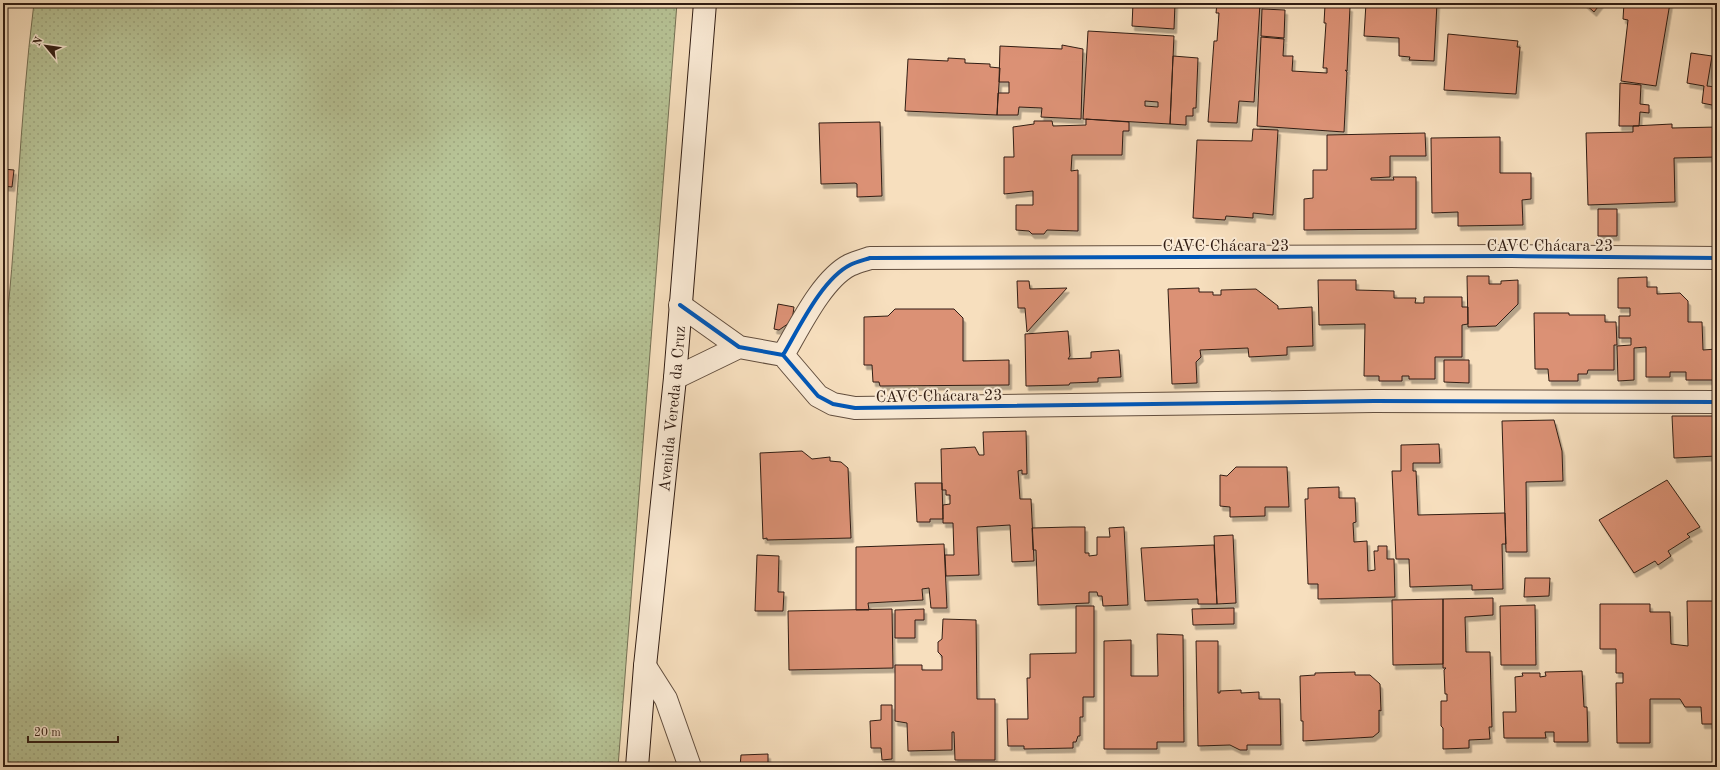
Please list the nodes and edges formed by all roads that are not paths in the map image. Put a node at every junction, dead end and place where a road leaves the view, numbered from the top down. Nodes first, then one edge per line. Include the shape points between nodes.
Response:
1 (705, 3) edge
2 (1717, 258) edge
3 (680, 305) junction
4 (739, 347) junction
5 (783, 355) junction
6 (675, 378) junction
7 (1717, 402) edge
8 (645, 666) junction
9 (637, 767) edge
10 (690, 767) edge

1 - 3 street, Avenida Vereda da Cruz
2 - 5 street, CAVC Chácara 23 via 870,258 849,265 816,298
3 - 4 street
3 - 6 street, Avenida Vereda da Cruz
4 - 5 street
4 - 6 street
5 - 7 street, CAVC Chácara 23 via 818,396 833,404 855,408 1374,401
6 - 8 street, Avenida Vereda da Cruz
8 - 9 street, Avenida Vereda da Cruz
8 - 10 street via 666,699

